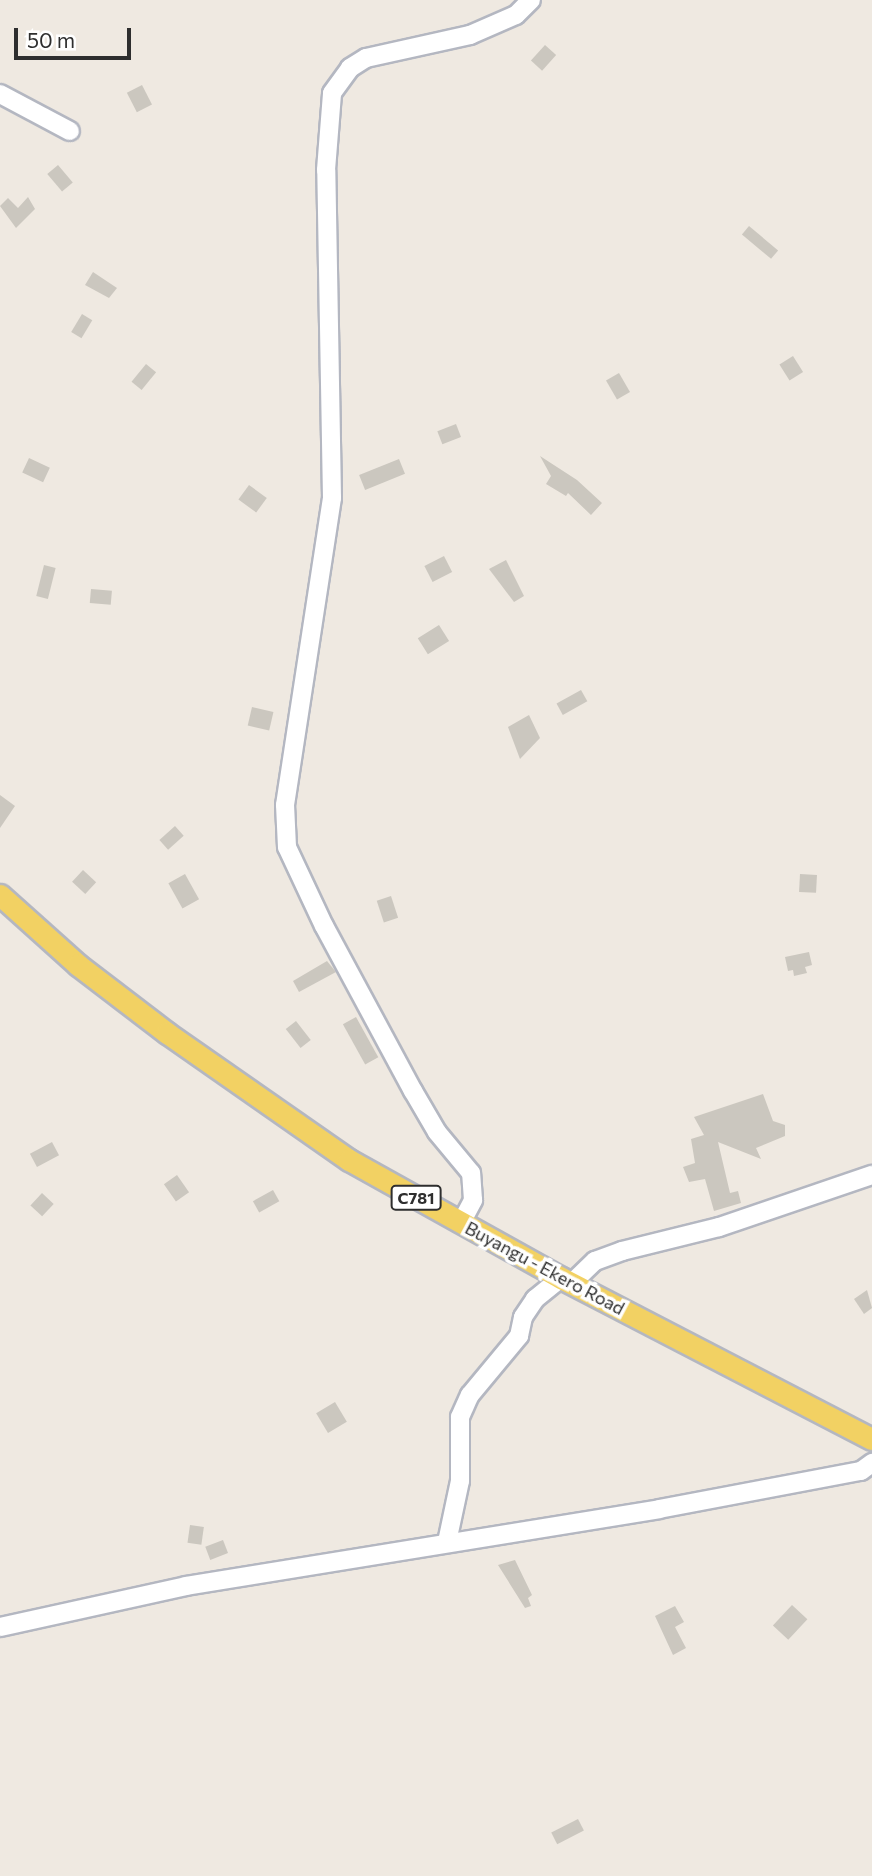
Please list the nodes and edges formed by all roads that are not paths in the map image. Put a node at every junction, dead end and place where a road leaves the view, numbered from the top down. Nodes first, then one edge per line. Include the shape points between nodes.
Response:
1 (531, 0) edge
2 (0, 94) edge
3 (70, 131) dead end
4 (0, 895) edge
5 (872, 1175) edge
6 (461, 1223) junction
7 (567, 1281) junction
8 (872, 1439) edge
9 (872, 1463) edge
10 (447, 1542) junction
11 (0, 1627) edge

1 - 6 street via 516,15 470,35 366,58 350,68 332,93 326,170 332,498 285,805 287,847 324,926 413,1091 471,1173 474,1200
2 - 3 street
4 - 6 main road, Buyangu - Ekero Road / C781 via 78,965 196,1054 349,1160
5 - 7 street via 719,1227 622,1251 595,1261
6 - 7 main road, Buyangu - Ekero Road / C781
7 - 8 main road, Buyangu - Ekero Road / C781
7 - 10 street via 535,1299 523,1317 519,1336 470,1395 460,1417 460,1481
9 - 10 street via 861,1471 659,1509
10 - 11 street via 186,1586

